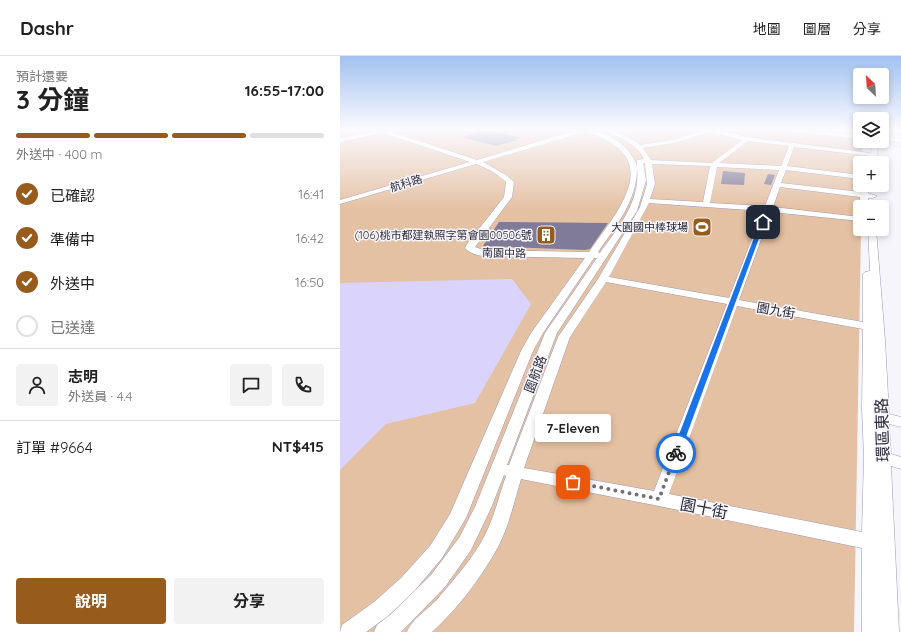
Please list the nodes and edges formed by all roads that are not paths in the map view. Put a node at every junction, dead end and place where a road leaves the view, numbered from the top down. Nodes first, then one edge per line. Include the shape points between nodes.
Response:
1 (464, 156) edge
2 (496, 156) edge
3 (630, 156) edge
4 (639, 156) edge
5 (643, 156) edge
6 (725, 156) edge
7 (788, 156) edge
8 (479, 161) junction
9 (644, 161) junction
10 (714, 164) junction
11 (783, 168) junction
12 (853, 176) edge
13 (777, 185) junction
14 (864, 192) edge
15 (873, 192) edge
16 (864, 195) junction
17 (873, 196) junction
18 (864, 200) edge
19 (873, 200) edge
20 (646, 201) junction
21 (340, 202) edge
22 (706, 205) junction
23 (768, 209) junction
24 (853, 218) edge
25 (866, 236) edge
26 (872, 236) edge
27 (605, 254) junction
28 (603, 279) junction
29 (734, 302) junction
30 (873, 328) junction
31 (882, 417) junction
32 (901, 422) edge
33 (877, 457) junction
34 (901, 463) edge
35 (498, 471) junction
36 (515, 472) junction
37 (659, 499) junction
38 (878, 543) junction
39 (349, 632) edge
40 (384, 632) edge
41 (418, 632) edge
42 (872, 632) edge
43 (889, 632) edge

1 - 8 street, 南園中路
2 - 8 street, 航科路
3 - 27 street via 634,167 632,185
4 - 9 street, 園航路
5 - 9 street
6 - 10 street
7 - 11 street
8 - 21 street, 航科路
8 - 27 street, 南園中路 via 504,176 510,182 510,188 503,206 471,244 472,250 483,253
9 - 10 street
9 - 20 street via 651,184
9 - 27 street, 園航路 via 642,180 633,211
10 - 11 street
10 - 22 street
11 - 12 street
11 - 13 street
13 - 16 street
13 - 23 street
14 - 16 street
15 - 17 street
16 - 17 street
16 - 18 street
17 - 19 street
20 - 22 street
20 - 27 street via 641,215
22 - 23 street
23 - 24 street
23 - 29 street
25 - 30 street, 環區東路
26 - 30 street, 環區東路
27 - 28 street
27 - 35 street, 園航路 via 551,333
27 - 39 street via 537,332 457,518 436,552 408,584 381,609
28 - 29 street, 園九街
28 - 36 street via 564,337
29 - 30 street, 園九街
29 - 37 street
30 - 31 street, 環區東路
30 - 33 street, 環區東路 via 869,409
31 - 32 street
31 - 33 street, 環區東路
33 - 34 street
33 - 38 street, 環區東路
35 - 36 street, 園十街
35 - 40 street, 園航路 via 465,544 438,581
36 - 37 street, 園十街
36 - 41 street via 491,542 470,575 444,608
37 - 38 street, 園十街
38 - 42 street, 環區東路
38 - 43 street, 環區東路

